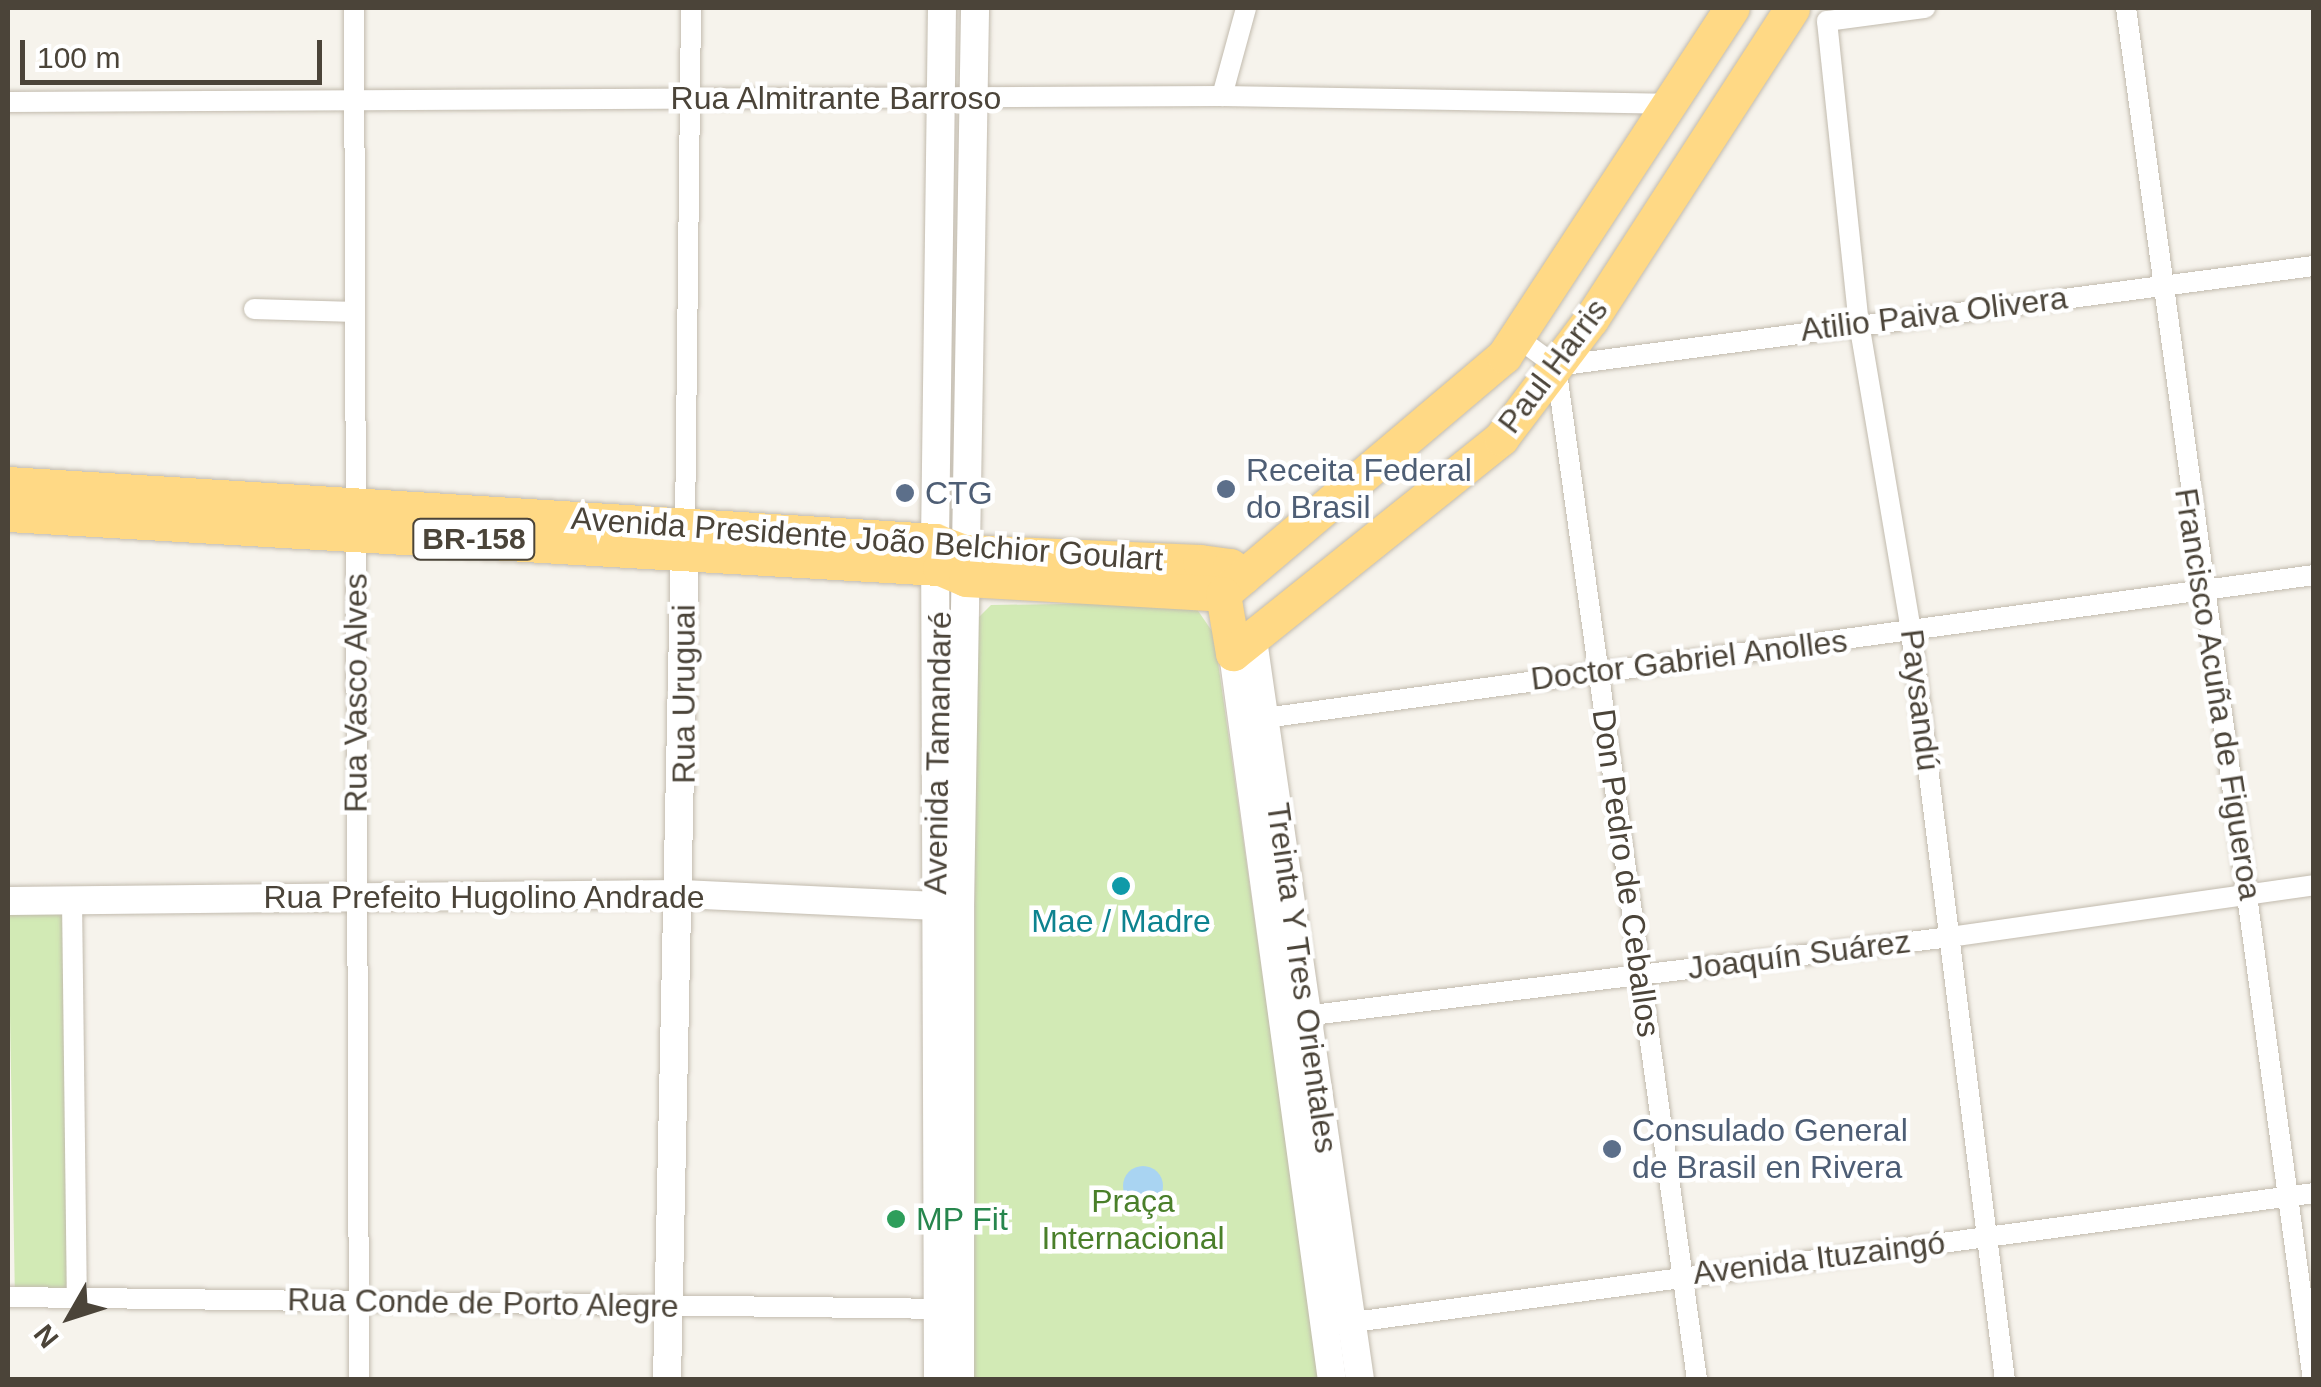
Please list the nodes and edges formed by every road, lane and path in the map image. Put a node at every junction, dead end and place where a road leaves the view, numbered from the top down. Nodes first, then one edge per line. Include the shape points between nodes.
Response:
1 (354, 8) edge
2 (691, 8) edge
3 (942, 8) edge
4 (974, 8) edge
5 (1246, 8) edge
6 (1732, 8) edge
7 (1794, 8) edge
8 (1925, 8) edge
9 (2126, 8) edge
10 (1826, 22) junction
11 (1222, 96) junction
12 (694, 97) junction
13 (939, 97) junction
14 (972, 99) junction
15 (356, 101) junction
16 (8, 102) edge
17 (1665, 104) junction
18 (2314, 266) edge
19 (2159, 285) junction
20 (254, 309) dead end
21 (355, 312) junction
22 (1859, 323) junction
23 (1518, 338) junction
24 (1556, 366) junction
25 (8, 484) edge
26 (8, 514) edge
27 (355, 519) junction
28 (685, 540) junction
29 (951, 560) junction
30 (2314, 574) edge
31 (1233, 585) junction
32 (2200, 589) junction
33 (1911, 632) junction
34 (1243, 646) junction
35 (1599, 671) junction
36 (1254, 720) junction
37 (2314, 885) edge
38 (2249, 893) junction
39 (682, 894) junction
40 (357, 898) junction
41 (72, 899) junction
42 (8, 901) edge
43 (948, 906) junction
44 (1950, 937) junction
45 (1640, 975) junction
46 (1295, 1017) junction
47 (2314, 1193) edge
48 (2289, 1196) junction
49 (1984, 1237) junction
50 (1684, 1276) junction
51 (8, 1297) edge
52 (77, 1298) junction
53 (358, 1301) junction
54 (669, 1304) junction
55 (947, 1309) junction
56 (1338, 1324) junction
57 (359, 1380) edge
58 (668, 1380) edge
59 (938, 1380) edge
60 (960, 1380) edge
61 (1332, 1380) edge
62 (1360, 1380) edge
63 (1697, 1380) edge
64 (2004, 1380) edge
65 (2313, 1380) edge

1 - 15 street, Rua Vasco Alves
2 - 12 street, Rua Uruguai
3 - 13 street, Avenida Tamandaré
4 - 14 street, Avenida Tamandaré
5 - 11 street
6 - 17 highway
7 - 10 street
7 - 24 highway, Paul Harris
8 - 10 street
9 - 19 street, Francisco Acuña de Figueroa
10 - 22 street, Paysandú
11 - 14 street, Rua Almitrante Barroso
11 - 17 street, Rua Almitrante Barroso
12 - 13 street, Rua Almitrante Barroso
12 - 15 street, Rua Almitrante Barroso
12 - 28 street, Rua Uruguai
13 - 14 street, Rua Almitrante Barroso
13 - 29 street, Avenida Tamandaré
14 - 29 street, Avenida Tamandaré
15 - 16 street, Rua Almitrante Barroso
15 - 21 street, Rua Vasco Alves
17 - 23 highway
18 - 19 street, Atilio Paiva Olivera
19 - 22 street, Atilio Paiva Olivera
19 - 32 street, Francisco Acuña de Figueroa
20 - 21 street
21 - 27 street, Rua Vasco Alves
22 - 24 street, Atilio Paiva Olivera
22 - 33 street, Paysandú
23 - 24 street
23 - 31 highway via 1484,376
24 - 34 highway, Paul Harris via 1501,438
24 - 35 street, Don Pedro de Ceballos
25 - 27 highway, Avenida Presidente João Belchior Goulart / BR-158
26 - 27 highway, Avenida Presidente João Belchior Goulart / BR-158
27 - 28 highway, Avenida Presidente João Belchior Goulart / BR-158
27 - 40 street, Rua Vasco Alves
28 - 29 highway, Avenida Presidente João Belchior Goulart / BR-158
28 - 39 street, Rua Uruguai
29 - 31 highway, Avenida Presidente João Belchior Goulart / BR-158 via 1200,562 1230,566
29 - 43 street, Avenida Tamandaré
30 - 32 street, Doctor Gabriel Anolles
31 - 34 highway, Treinta Y Tres Orientales
32 - 33 street, Doctor Gabriel Anolles
32 - 38 street, Francisco Acuña de Figueroa
33 - 35 street, Doctor Gabriel Anolles
33 - 44 street, Paysandú
34 - 36 street, Treinta Y Tres Orientales
35 - 36 street, Doctor Gabriel Anolles
35 - 45 street, Don Pedro de Ceballos
36 - 46 street, Treinta Y Tres Orientales
37 - 38 street, Joaquín Suárez
38 - 44 street, Joaquín Suárez
38 - 48 street, Francisco Acuña de Figueroa
39 - 40 street, Rua Prefeito Hugolino Andrade
39 - 43 street, Rua Prefeito Hugolino Andrade
39 - 54 street, Rua Uruguai
40 - 41 street, Rua Prefeito Hugolino Andrade
40 - 53 street, Rua Vasco Alves
41 - 42 street, Rua Prefeito Hugolino Andrade
41 - 52 street
43 - 55 street, Avenida Tamandaré
44 - 45 street, Joaquín Suárez
44 - 49 street, Paysandú
45 - 46 street, Joaquín Suárez
45 - 50 street, Don Pedro de Ceballos
46 - 56 street, Treinta Y Tres Orientales
47 - 48 street, Avenida Ituzaingó
48 - 49 street, Avenida Ituzaingó
48 - 65 street, Francisco Acuña de Figueroa
49 - 50 street, Avenida Ituzaingó
49 - 64 street, Paysandú
50 - 56 street, Avenida Ituzaingó
50 - 63 street, Don Pedro de Ceballos
51 - 52 street, Rua Conde de Porto Alegre
52 - 53 street, Rua Conde de Porto Alegre
53 - 54 street, Rua Conde de Porto Alegre
53 - 57 street, Rua Vasco Alves
54 - 55 street, Rua Conde de Porto Alegre
54 - 58 street, Rua Uruguai
55 - 59 street, Avenida Tamandaré
55 - 60 street, Avenida Tamandaré
56 - 61 street, Treinta Y Tres Orientales
56 - 62 street, Treinta Y Tres Orientales

